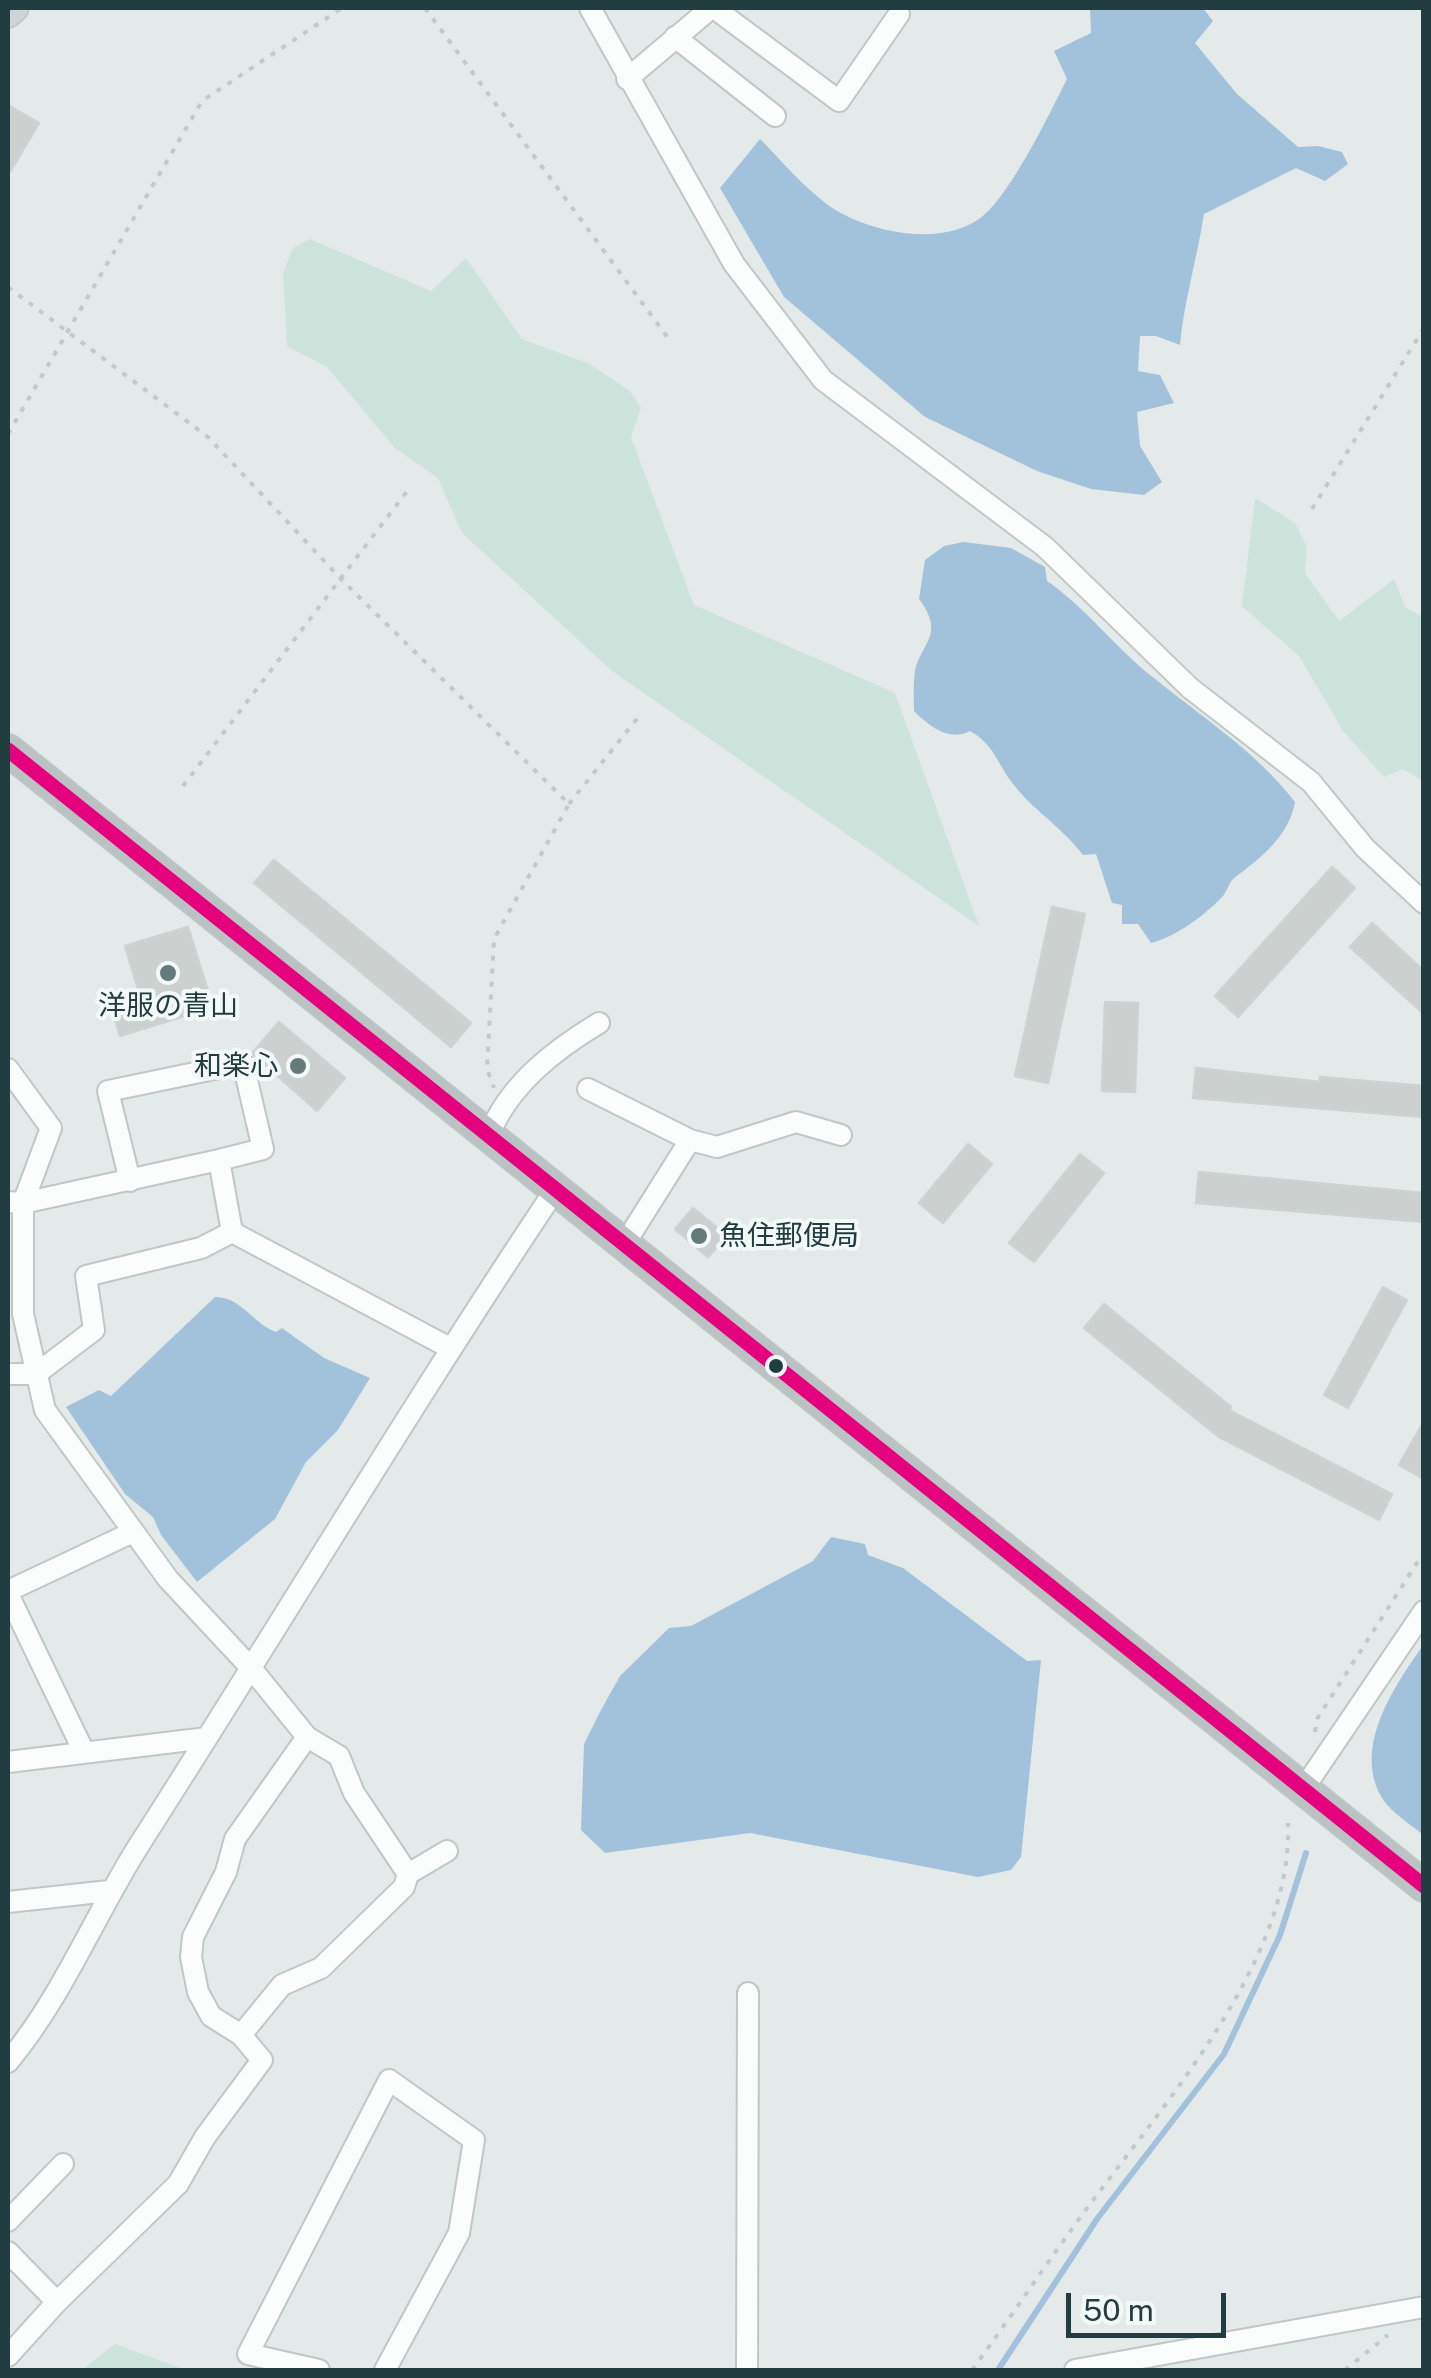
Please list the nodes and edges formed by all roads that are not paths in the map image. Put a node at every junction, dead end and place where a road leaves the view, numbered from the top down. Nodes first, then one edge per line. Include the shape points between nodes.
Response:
1 (14, 8) edge
2 (590, 8) edge
3 (713, 8) edge
4 (8, 13) edge
5 (899, 14) dead end
6 (676, 37) junction
7 (627, 78) junction
8 (775, 116) dead end
9 (8, 750) edge
10 (1424, 904) edge
11 (599, 1023) dead end
12 (8, 1069) edge
13 (588, 1089) dead end
14 (489, 1135) junction
15 (841, 1135) dead end
16 (690, 1140) junction
17 (219, 1160) junction
18 (130, 1181) junction
19 (556, 1190) junction
20 (15, 1202) edge
21 (232, 1232) junction
22 (624, 1245) junction
23 (450, 1348) junction
24 (8, 1374) edge
25 (36, 1374) junction
26 (133, 1532) junction
27 (8, 1592) edge
28 (1424, 1611) edge
29 (251, 1668) junction
30 (307, 1737) junction
31 (207, 1738) junction
32 (83, 1750) junction
33 (8, 1762) edge
34 (1304, 1788) junction
35 (446, 1851) dead end
36 (408, 1874) junction
37 (1424, 1886) edge
38 (110, 1891) junction
39 (8, 1902) edge
40 (748, 1993) dead end
41 (240, 2034) junction
42 (8, 2062) edge
43 (62, 2164) dead end
44 (8, 2221) edge
45 (8, 2252) edge
46 (57, 2302) junction
47 (1422, 2307) edge
48 (8, 2356) edge
49 (318, 2370) edge
50 (386, 2370) edge
51 (747, 2370) edge
52 (1075, 2370) edge

1 - 4 main road
2 - 7 street
3 - 5 street via 840,101
3 - 6 street
6 - 7 street
6 - 8 street
7 - 10 street via 734,264 823,380 1045,547 1190,688 1311,782 1364,848
9 - 14 highway
11 - 14 street via 562,1045 500,1106
12 - 20 street via 50,1128
13 - 16 street
14 - 19 highway
15 - 16 street via 796,1122 717,1147
16 - 22 street
17 - 18 street
17 - 18 street via 263,1149 243,1063 108,1091
17 - 21 street
18 - 20 street
19 - 22 highway
19 - 23 street
20 - 25 street via 23,1314
21 - 23 street
21 - 25 street via 202,1248 86,1276 94,1330
22 - 34 highway
23 - 29 street
24 - 25 street
25 - 26 street via 45,1410
26 - 27 street
26 - 29 street
27 - 32 street
28 - 34 street
29 - 30 street
29 - 31 street
30 - 36 street via 338,1756 354,1793
30 - 41 street via 235,1839 193,1937 198,1992 211,2016
31 - 32 street
31 - 38 street
32 - 33 street
34 - 37 highway
35 - 36 street
36 - 41 street via 404,1887 320,1968 282,1985
38 - 39 street
38 - 42 street
40 - 51 street
41 - 46 street via 262,2060 178,2184
43 - 44 street
45 - 46 street
46 - 48 street
47 - 52 street
49 - 50 street via 248,2354 388,2080 474,2140 460,2234

